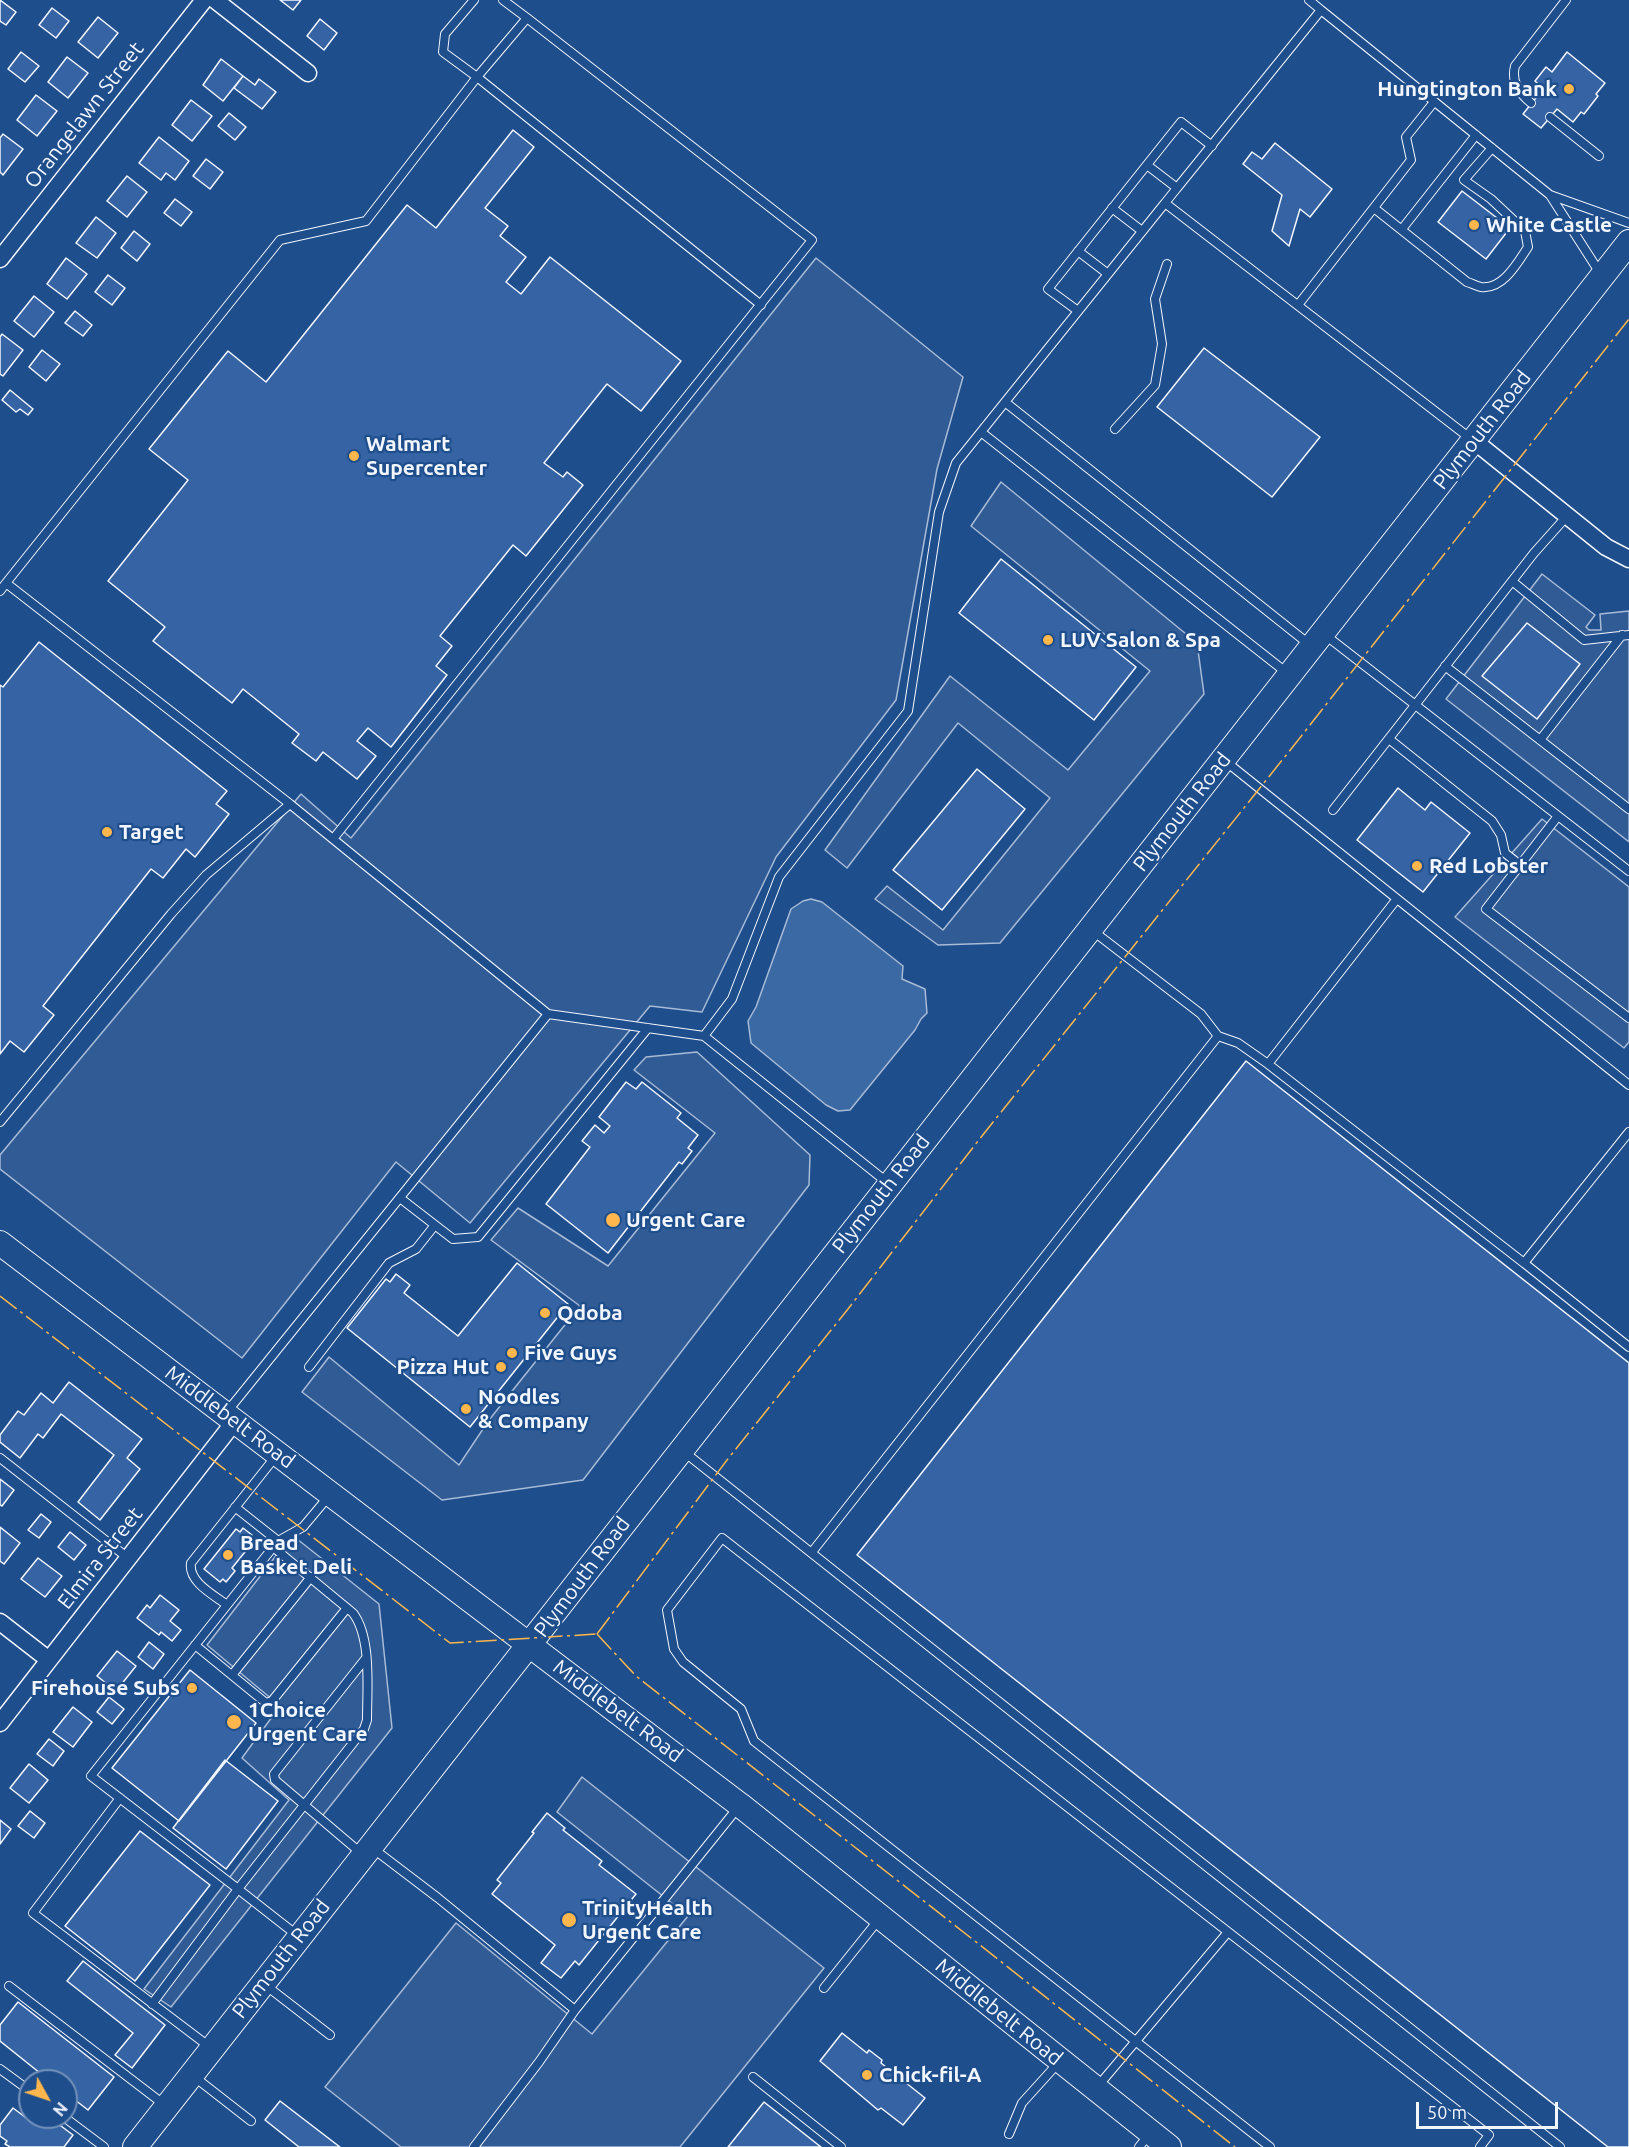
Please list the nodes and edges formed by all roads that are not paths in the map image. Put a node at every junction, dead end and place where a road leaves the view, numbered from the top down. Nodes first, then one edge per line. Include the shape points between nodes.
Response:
1 (204, 0) edge
2 (215, 0) edge
3 (474, 0) edge
4 (503, 0) edge
5 (1309, 0) edge
6 (1566, 0) edge
7 (1321, 10) junction
8 (526, 18) junction
9 (308, 73) dead end
10 (477, 77) junction
11 (1434, 102) junction
12 (1532, 103) dead end
13 (1550, 117) dead end
14 (1476, 135) junction
15 (1212, 146) junction
16 (1492, 148) junction
17 (1599, 156) dead end
18 (1147, 165) junction
19 (1178, 188) junction
20 (1550, 195) junction
21 (1165, 203) junction
22 (1113, 208) junction
23 (1374, 208) junction
24 (1629, 222) edge
25 (1401, 229) junction
26 (1142, 231) junction
27 (1078, 251) junction
28 (0, 259) edge
29 (1618, 260) edge
30 (1167, 264) dead end
31 (1108, 274) junction
32 (761, 305) junction
33 (1298, 305) junction
34 (1078, 311) junction
35 (1005, 402) junction
36 (1115, 429) dead end
37 (981, 432) junction
38 (1473, 440) junction
39 (1567, 516) junction
40 (1629, 559) edge
41 (1512, 581) junction
42 (6, 583) junction
43 (0, 591) edge
44 (1626, 635) edge
45 (1318, 640) junction
46 (1446, 666) junction
47 (1290, 676) junction
48 (1415, 705) junction
49 (1389, 739) junction
50 (1540, 740) junction
51 (1223, 760) junction
52 (290, 804) junction
53 (1629, 808) edge
54 (1333, 810) dead end
55 (1558, 816) junction
56 (333, 839) junction
57 (1520, 865) junction
58 (1629, 871) edge
59 (1396, 900) junction
60 (1090, 929) junction
61 (548, 1014) junction
62 (1629, 1018) edge
63 (648, 1028) junction
64 (704, 1036) junction
65 (1218, 1036) junction
66 (1268, 1064) junction
67 (1629, 1085) edge
68 (0, 1122) edge
69 (1629, 1132) edge
70 (889, 1185) junction
71 (400, 1198) junction
72 (435, 1225) junction
73 (0, 1243) edge
74 (1524, 1263) junction
75 (1629, 1347) edge
76 (309, 1367) dead end
77 (230, 1417) junction
78 (681, 1448) junction
79 (278, 1453) junction
80 (0, 1458) edge
81 (331, 1493) junction
82 (235, 1508) junction
83 (276, 1544) junction
84 (812, 1552) junction
85 (128, 1557) junction
86 (311, 1577) junction
87 (227, 1605) junction
88 (347, 1608) junction
89 (0, 1622) edge
90 (530, 1644) junction
91 (195, 1645) junction
92 (366, 1658) junction
93 (49, 1660) junction
94 (232, 1676) junction
95 (0, 1723) edge
96 (120, 1798) junction
97 (303, 1804) junction
98 (740, 1805) junction
99 (366, 1850) junction
100 (238, 1889) junction
101 (881, 1917) junction
102 (1228, 1932) junction
103 (298, 1936) junction
104 (262, 1983) junction
105 (9, 1986) dead end
106 (824, 1988) dead end
107 (152, 2004) junction
108 (574, 2010) junction
109 (330, 2035) dead end
110 (1136, 2041) junction
111 (211, 2048) junction
112 (1060, 2061) junction
113 (0, 2069) edge
114 (191, 2074) junction
115 (753, 2077) dead end
116 (18, 2082) edge
117 (1096, 2089) junction
118 (166, 2106) junction
119 (251, 2121) dead end
120 (78, 2128) edge
121 (1009, 2134) dead end
122 (1153, 2142) edge
123 (104, 2147) edge
124 (135, 2147) edge
125 (474, 2147) edge
126 (841, 2147) edge
127 (1270, 2147) edge
128 (1480, 2147) edge
129 (1560, 2147) edge

1 - 28 street, Orangelawn Street
2 - 9 street
3 - 10 lane via 445,34 443,52
4 - 8 lane
5 - 7 lane
6 - 12 lane via 1515,66 1517,88
7 - 11 lane
7 - 15 lane
8 - 10 lane
8 - 32 lane via 812,240
10 - 32 lane
10 - 42 lane via 366,221 280,240
11 - 14 lane
11 - 23 lane via 1406,137 1411,160
13 - 17 lane
14 - 16 lane
14 - 25 lane
15 - 18 lane via 1181,122
15 - 19 lane
16 - 20 lane
16 - 25 lane via 1464,180 1525,231 1528,247 1504,278 1492,286 1467,282
18 - 19 lane
18 - 22 lane
19 - 21 lane
20 - 24 lane
20 - 29 lane
21 - 26 lane
21 - 33 lane
22 - 26 lane
22 - 27 lane
23 - 25 lane
23 - 33 lane
26 - 31 lane
27 - 31 lane
27 - 34 lane via 1048,289
29 - 38 main road, Plymouth Road
30 - 36 lane via 1155,299 1162,344 1155,385
31 - 34 lane
32 - 56 lane
33 - 38 lane
34 - 35 lane
35 - 37 lane
35 - 45 lane
37 - 47 lane
37 - 64 lane via 956,463 939,512 908,711 779,877 732,999
38 - 39 street
38 - 45 main road, Plymouth Road
39 - 40 street via 1606,547
39 - 41 lane
41 - 44 lane via 1584,640
41 - 46 lane
42 - 43 lane
42 - 52 lane
44 - 50 lane
45 - 47 main road, Plymouth Road
45 - 48 lane
46 - 48 lane
46 - 50 lane
47 - 51 main road, Plymouth Road
48 - 49 lane
48 - 55 lane
49 - 54 lane
49 - 57 lane via 1492,821 1501,835 1505,853
50 - 53 lane
51 - 59 lane
51 - 60 main road, Plymouth Road
52 - 56 lane
52 - 68 lane via 206,875
55 - 57 lane
55 - 58 lane
56 - 61 lane
57 - 62 lane via 1486,909
59 - 66 lane
59 - 67 lane
60 - 65 lane via 1201,1014
60 - 70 main road, Plymouth Road
61 - 63 lane
61 - 71 lane
63 - 64 lane
63 - 72 lane via 478,1237 453,1239
64 - 70 lane
65 - 66 lane via 1238,1043
65 - 84 lane
66 - 74 lane
69 - 74 lane
70 - 78 main road, Plymouth Road
71 - 72 lane
71 - 77 lane
72 - 76 lane via 416,1249 389,1263
73 - 77 main road, Middlebelt Road
74 - 75 lane
77 - 79 main road, Middlebelt Road
77 - 85 street, Elmira Street
78 - 84 lane
78 - 90 main road, Plymouth Road
79 - 81 main road, Middlebelt Road
79 - 82 lane
80 - 85 lane
81 - 83 lane via 303,1527
81 - 90 main road, Middlebelt Road
82 - 83 lane
82 - 87 lane via 191,1563 190,1570 194,1579
83 - 86 lane
83 - 87 lane
84 - 129 lane
85 - 93 street, Elmira Street
86 - 88 lane
86 - 94 lane
87 - 91 lane
88 - 92 lane via 360,1625
88 - 94 lane via 272,1701 266,1703
89 - 93 street
90 - 98 main road, Middlebelt Road
90 - 99 main road, Plymouth Road
91 - 94 lane
91 - 96 lane via 92,1776
92 - 97 lane via 367,1720
92 - 97 lane via 274,1774 275,1780
93 - 95 street, Elmira Street
96 - 100 lane
96 - 107 lane via 33,1912
97 - 99 lane
97 - 100 lane
98 - 101 main road, Middlebelt Road
98 - 108 lane
99 - 103 main road, Plymouth Road
99 - 108 lane via 438,1898
100 - 103 lane
100 - 107 lane
101 - 106 lane
101 - 112 main road, Middlebelt Road
102 - 110 lane
102 - 110 lane via 722,1538 667,1610 674,1649 683,1662 741,1708 754,1741
102 - 128 lane via 1489,2135
103 - 104 main road, Plymouth Road
104 - 109 lane
104 - 111 main road, Plymouth Road
105 - 118 lane
107 - 111 lane
108 - 125 lane via 540,2062
110 - 117 lane
110 - 127 lane
111 - 114 main road, Plymouth Road
112 - 117 main road, Middlebelt Road
112 - 121 lane via 1022,2103
113 - 116 lane
114 - 118 main road, Plymouth Road
114 - 119 lane
115 - 126 lane
117 - 122 main road, Middlebelt Road
118 - 124 main road, Plymouth Road
120 - 123 lane

